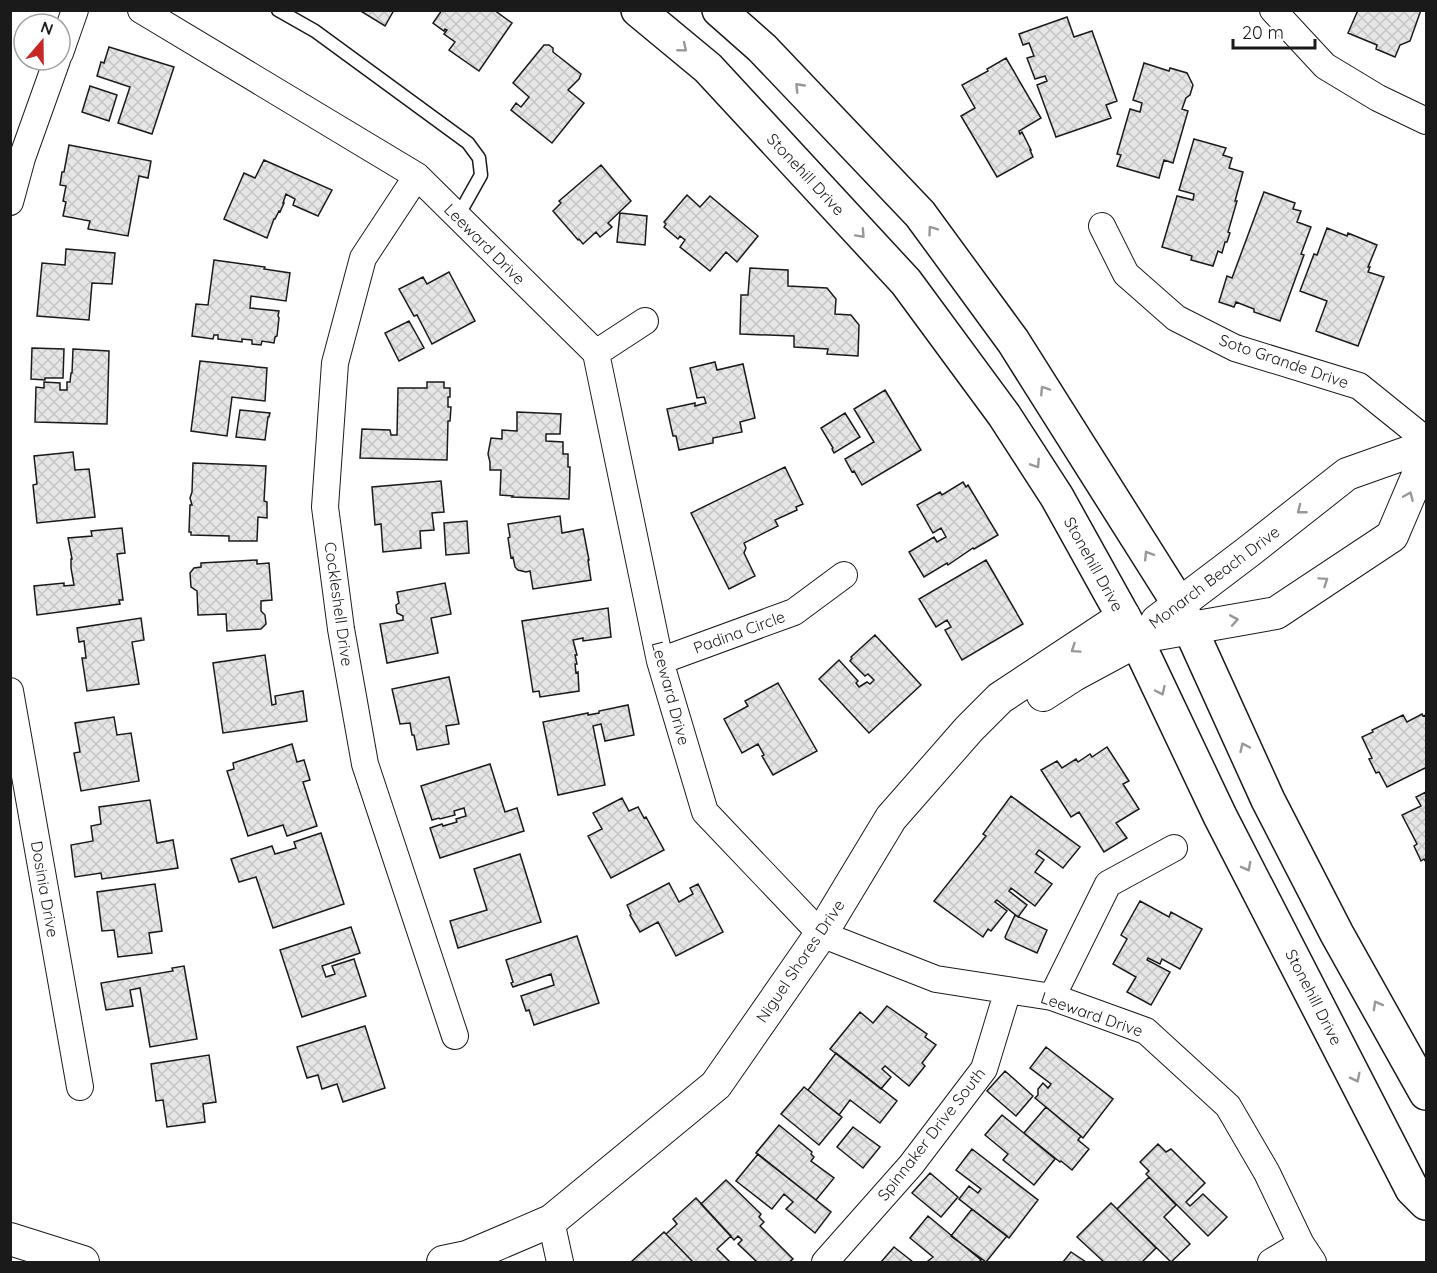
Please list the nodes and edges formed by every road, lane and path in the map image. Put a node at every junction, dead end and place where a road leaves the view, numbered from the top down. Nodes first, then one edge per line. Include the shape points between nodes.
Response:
1 (141, 10) edge
2 (278, 10) edge
3 (638, 10) edge
4 (719, 10) edge
5 (1273, 10) edge
6 (53, 72) edge
7 (1426, 121) edge
8 (417, 176) junction
9 (10, 202) edge
10 (458, 216) junction
11 (1102, 226) dead end
12 (645, 321) dead end
13 (596, 353) junction
14 (1426, 440) edge
15 (1426, 446) edge
16 (1426, 456) edge
17 (844, 575) dead end
18 (1184, 616) junction
19 (1132, 632) junction
20 (660, 661) junction
21 (10, 691) edge
22 (969, 729) joint
23 (1174, 848) dead end
24 (821, 934) junction
25 (1008, 990) junction
26 (1052, 997) junction
27 (455, 1036) dead end
28 (80, 1087) dead end
29 (1426, 1093) edge
30 (1426, 1203) edge
31 (551, 1221) junction
32 (10, 1239) edge
33 (1307, 1253) edge
34 (83, 1263) edge
35 (443, 1263) edge
36 (560, 1263) edge
37 (825, 1263) edge
38 (1271, 1263) edge

1 - 8 street, Leeward Drive
2 - 10 lane via 315,31 468,143 479,158 481,175
3 -> 19 main road, Stonehill Drive via 708,68 906,282 1004,414 1058,497
18 -> 4 main road via 1013,341 920,214 762,48
5 - 7 street via 1326,66
6 - 9 street
8 - 10 street, Leeward Drive
8 - 27 street, Cockleshell Drive via 363,258 335,363 325,507 365,764
10 - 13 street, Leeward Drive
11 - 14 street, Soto Grande Drive via 1126,274 1176,318 1235,348 1359,387
12 - 13 street
13 - 20 street, Leeward Drive
15 -> 18 street, Monarch Beach Drive via 1347,474 1248,552
18 -> 16 street, Monarch Beach Drive via 1276,613 1392,536
17 - 20 street, Padina Circle via 794,612
18 - 19 street, Monarch Beach Drive
29 -> 18 main road via 1273,811
19 - 22 street, Monarch Beach Drive via 1074,675 1014,712
19 -> 30 main road, Stonehill Drive via 1220,816 1412,1189
20 - 24 street, Leeward Drive via 705,812
21 - 28 street, Dosinia Drive
22 - 24 street, Niguel Shores Drive via 891,818
23 - 26 street via 1108,884
24 - 25 street, Leeward Drive via 936,979
24 - 31 street, Niguel Shores Drive via 716,1085
25 - 26 street, Leeward Drive
25 - 37 street, Spinnaker Drive South via 984,1070 911,1165
26 - 33 street, Leeward Drive via 1146,1031 1228,1106
31 - 35 street, Niguel Shores Drive via 467,1257
31 - 36 street
32 - 34 street
33 - 38 street

